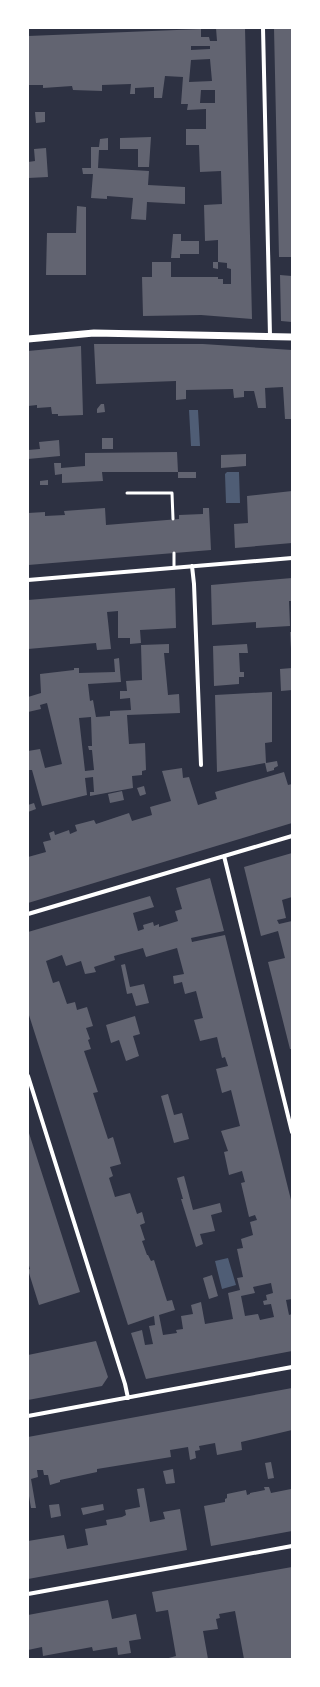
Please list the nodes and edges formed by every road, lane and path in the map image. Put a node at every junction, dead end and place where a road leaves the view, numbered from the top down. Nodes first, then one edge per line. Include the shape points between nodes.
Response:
1 (263, 28) edge
2 (270, 336) junction
3 (292, 337) edge
4 (28, 339) edge
5 (127, 493) dead end
6 (173, 519) dead end
7 (174, 553) dead end
8 (292, 558) edge
9 (192, 566) junction
10 (174, 567) junction
11 (28, 580) edge
12 (201, 765) dead end
13 (292, 836) edge
14 (224, 856) junction
15 (28, 914) edge
16 (28, 1076) edge
17 (292, 1132) edge
18 (292, 1367) edge
19 (128, 1398) junction
20 (28, 1416) edge
21 (292, 1546) edge
22 (28, 1594) edge

1 - 2 street
2 - 3 street
2 - 4 street via 94,333
5 - 6 lane via 172,493
7 - 10 lane
8 - 9 street
9 - 10 street
9 - 12 street
10 - 11 street
13 - 14 street
14 - 15 street
14 - 17 street
16 - 19 street
18 - 19 street
19 - 20 street
21 - 22 street

